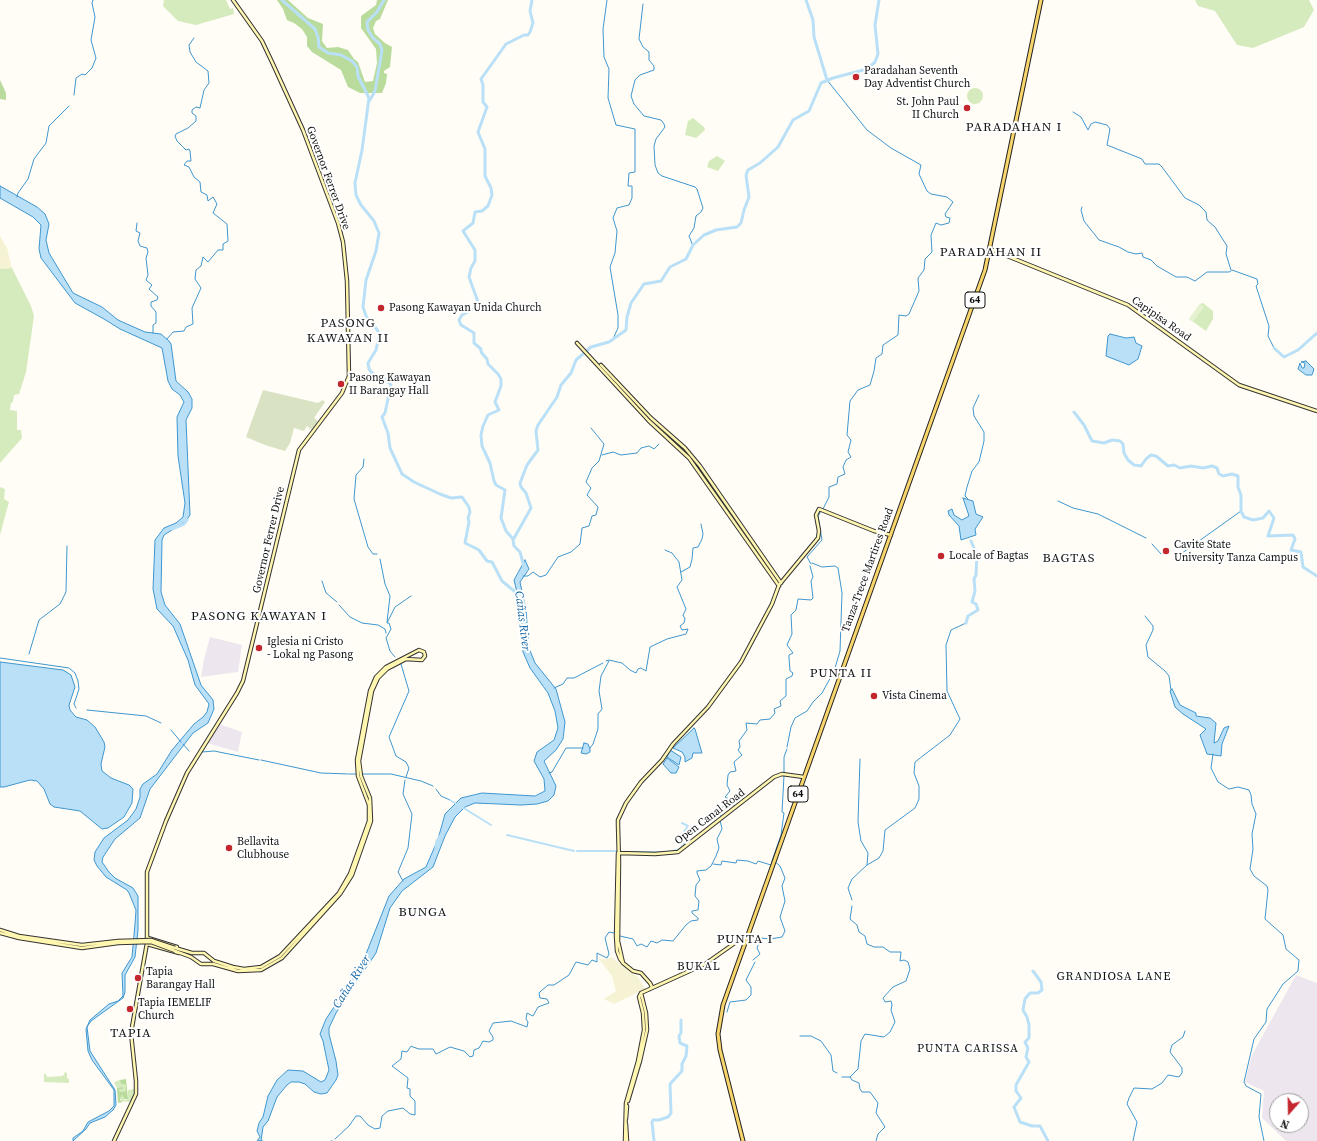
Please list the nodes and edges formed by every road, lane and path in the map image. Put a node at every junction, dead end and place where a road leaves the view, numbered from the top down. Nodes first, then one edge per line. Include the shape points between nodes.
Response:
1 (234, 0) edge
2 (1040, 0) edge
3 (990, 249) junction
4 (577, 344) dead end
5 (590, 355) junction
6 (1317, 411) edge
7 (891, 535) junction
8 (781, 583) junction
9 (779, 586) junction
10 (415, 653) junction
11 (416, 659) junction
12 (804, 777) junction
13 (618, 853) junction
14 (0, 931) edge
15 (148, 938) junction
16 (746, 939) junction
17 (147, 944) junction
18 (199, 953) junction
19 (188, 954) junction
20 (208, 957) junction
21 (621, 959) junction
22 (197, 961) junction
23 (206, 963) junction
24 (650, 989) junction
25 (641, 993) junction
26 (635, 995) dead end
27 (639, 997) junction
28 (114, 1141) edge
29 (626, 1141) edge
30 (742, 1141) edge

1 - 15 main road, Governor Ferrer Drive via 262,41 272,62 303,130 341,234 347,281 349,376 342,393 299,450 243,681 187,773 152,858 146,879
2 - 3 main road, Tanza-Trece Martires Road / 64
3 - 6 main road, Capipisa Road via 1128,305 1238,385
3 - 7 main road, Tanza-Trece Martires Road / 64 via 974,302
4 - 5 main road
5 - 8 main road via 651,418 685,448
5 - 9 main road via 649,421 689,458
7 - 8 main road via 819,509 816,515 818,538
7 - 12 main road, Tanza-Trece Martires Road / 64
8 - 9 main road
9 - 13 main road via 742,662 704,712 673,744 626,803 618,820
10 - 11 main road
10 - 11 main road via 421,650 425,655 422,660
10 - 20 main road via 386,667 376,677 370,691 357,760 358,776 369,805 369,821 343,888 285,951 271,962 260,967 244,969
11 - 23 main road via 406,659 392,665 378,678 372,691 359,760 361,776 371,805 371,821 345,889 287,953 272,965 261,970 244,971
12 - 13 main road, Open Canal Road via 782,774 774,777 678,852
12 - 16 main road, Tanza-Trece Martires Road / 64
13 - 21 main road via 618,941
13 - 21 main road via 616,940
14 - 19 main road, bridge via 82,945 151,940
15 - 17 main road, Governor Ferrer Drive
15 - 19 main road via 174,946
16 - 24 main road via 742,938 705,964
16 - 30 main road, Tanza-Trece Martires Road / 64 via 723,1005 718,1034
17 - 19 main road
17 - 28 main road, Governor Ferrer Drive via 131,1033 136,1094
18 - 19 main road
18 - 20 main road via 204,953
18 - 22 main road
19 - 22 main road
20 - 23 main road
21 - 24 main road via 633,971 642,973 652,985
22 - 23 main road via 201,964
24 - 25 main road
25 - 27 main road
25 - 29 main road via 646,1013 646,1030 640,1061 627,1103
26 - 27 main road
27 - 29 main road via 644,1030 626,1103

